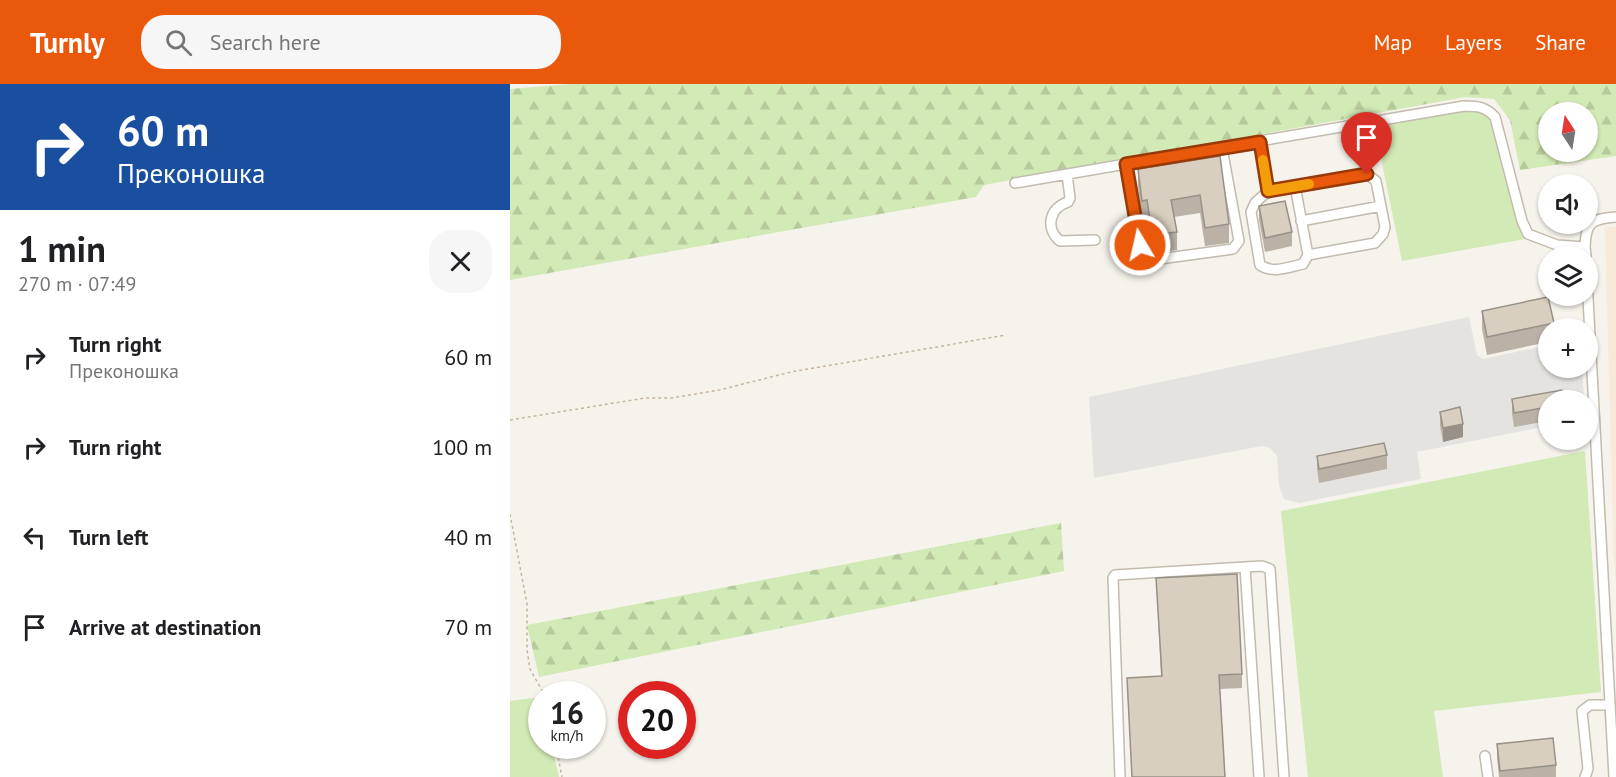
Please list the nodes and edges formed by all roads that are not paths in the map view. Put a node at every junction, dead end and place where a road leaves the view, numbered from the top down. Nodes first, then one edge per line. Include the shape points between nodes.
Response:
1 (1260, 142) junction
2 (1222, 148) junction
3 (1126, 164) junction
4 (1067, 174) junction
5 (1015, 183) dead end
6 (1295, 186) junction
7 (1268, 191) junction
8 (1381, 206) junction
9 (1616, 218) edge
10 (1302, 221) junction
11 (1095, 240) dead end
12 (1561, 246) edge
13 (1586, 246) edge
14 (1308, 255) junction
15 (1588, 306) edge
16 (1245, 567) junction
17 (1610, 705) junction
18 (1485, 756) dead end
19 (1120, 777) edge
20 (1259, 777) edge
21 (1284, 777) edge
22 (1488, 777) edge
23 (1585, 777) edge
24 (1614, 777) edge

1 - 2 lane
1 - 7 lane
1 - 12 lane via 1464,106 1488,109 1495,117 1525,229 1537,239
2 - 3 lane
2 - 3 lane via 1239,241 1233,249 1142,259
3 - 4 lane
4 - 5 lane
4 - 11 lane via 1070,198 1054,211 1051,231 1060,241
6 - 7 lane
6 - 8 lane via 1367,174 1376,181
6 - 10 lane
7 - 14 lane via 1251,212 1260,265 1275,270 1303,264
8 - 10 lane
8 - 14 lane via 1385,227 1375,243
9 - 13 lane via 1588,225
10 - 14 lane
15 - 17 lane
16 - 19 lane via 1113,578
16 - 20 lane
16 - 21 lane via 1270,569
17 - 23 lane via 1590,705 1582,711 1588,769
17 - 24 lane
18 - 22 lane

